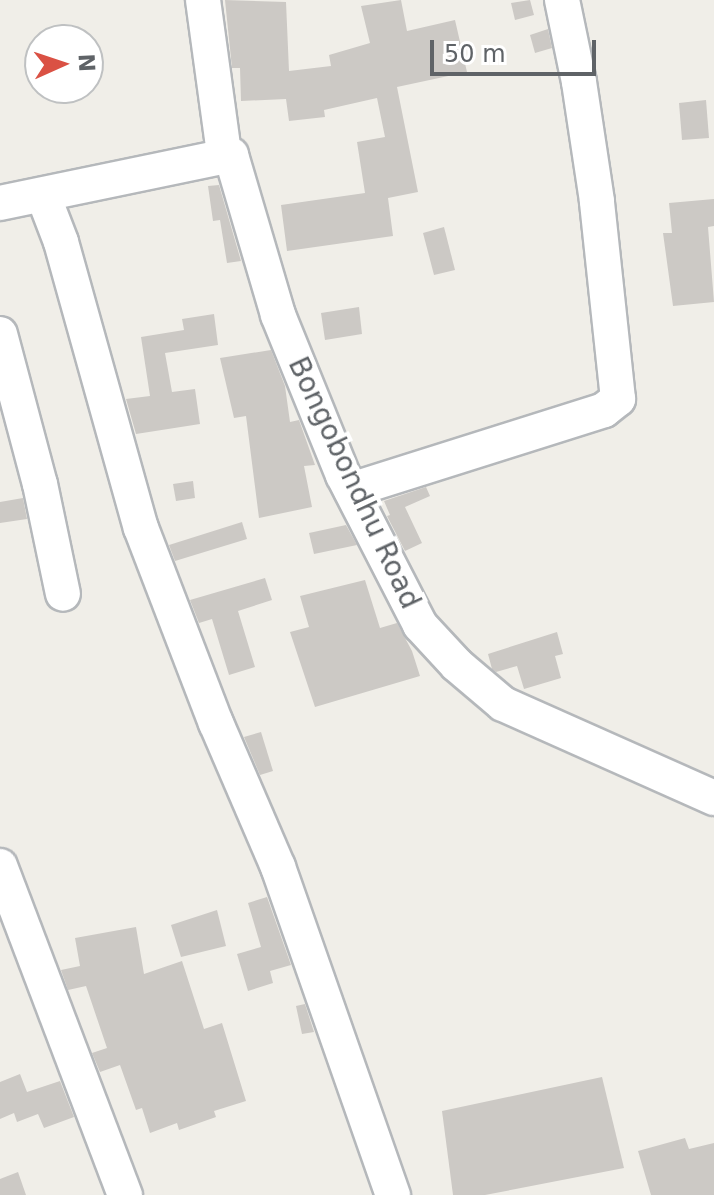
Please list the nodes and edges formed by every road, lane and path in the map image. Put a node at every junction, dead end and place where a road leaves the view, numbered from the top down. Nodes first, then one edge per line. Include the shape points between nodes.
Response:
1 (203, 0) edge
2 (562, 0) edge
3 (224, 154) junction
4 (43, 195) junction
5 (0, 203) edge
6 (0, 334) edge
7 (351, 490) junction
8 (63, 594) dead end
9 (713, 794) edge
10 (0, 866) edge
11 (125, 1195) edge
12 (393, 1195) edge

1 - 3 street, Bongobondhu Road
2 - 7 street via 597,201 618,399 604,410
3 - 4 street
3 - 7 street, Bongobondhu Road via 235,160 278,315
4 - 5 street
4 - 12 street via 141,528 278,867
6 - 8 street
7 - 9 street, Bongobondhu Road via 420,625 503,704
10 - 11 street

